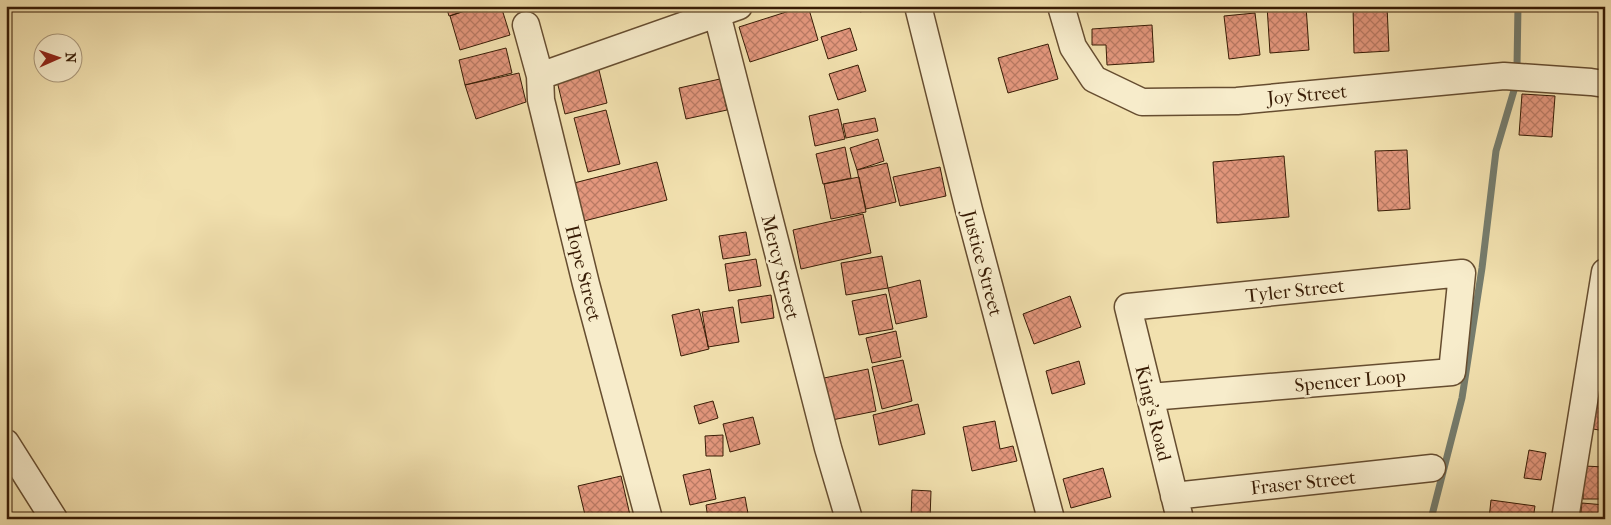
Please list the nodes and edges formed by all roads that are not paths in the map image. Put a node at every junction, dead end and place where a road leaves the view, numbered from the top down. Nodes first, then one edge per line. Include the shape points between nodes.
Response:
1 (918, 6) edge
2 (1061, 6) edge
3 (728, 10) edge
4 (526, 25) dead end
5 (540, 76) junction
6 (1605, 84) edge
7 (1605, 272) edge
8 (1462, 273) joint
9 (1128, 307) joint
10 (1150, 397) junction
11 (6, 443) edge
12 (1432, 468) dead end
13 (1177, 507) edge
14 (54, 519) edge
15 (649, 519) edge
16 (849, 519) edge
17 (1051, 519) edge
18 (1565, 519) edge

1 - 17 street, Justice Street
2 - 6 street, Joy Street via 1073,47 1094,79 1142,102 1237,101 1515,77
3 - 5 street
3 - 16 street, Mercy Street via 828,448
4 - 5 street, Hope Street
5 - 15 street, Hope Street via 541,100 550,137
7 - 18 street
8 - 9 street, Tyler Street
8 - 10 street, Spencer Loop via 1452,372
9 - 10 street, King's Road
10 - 13 street, King's Road
11 - 14 street
12 - 13 street, Fraser Street

